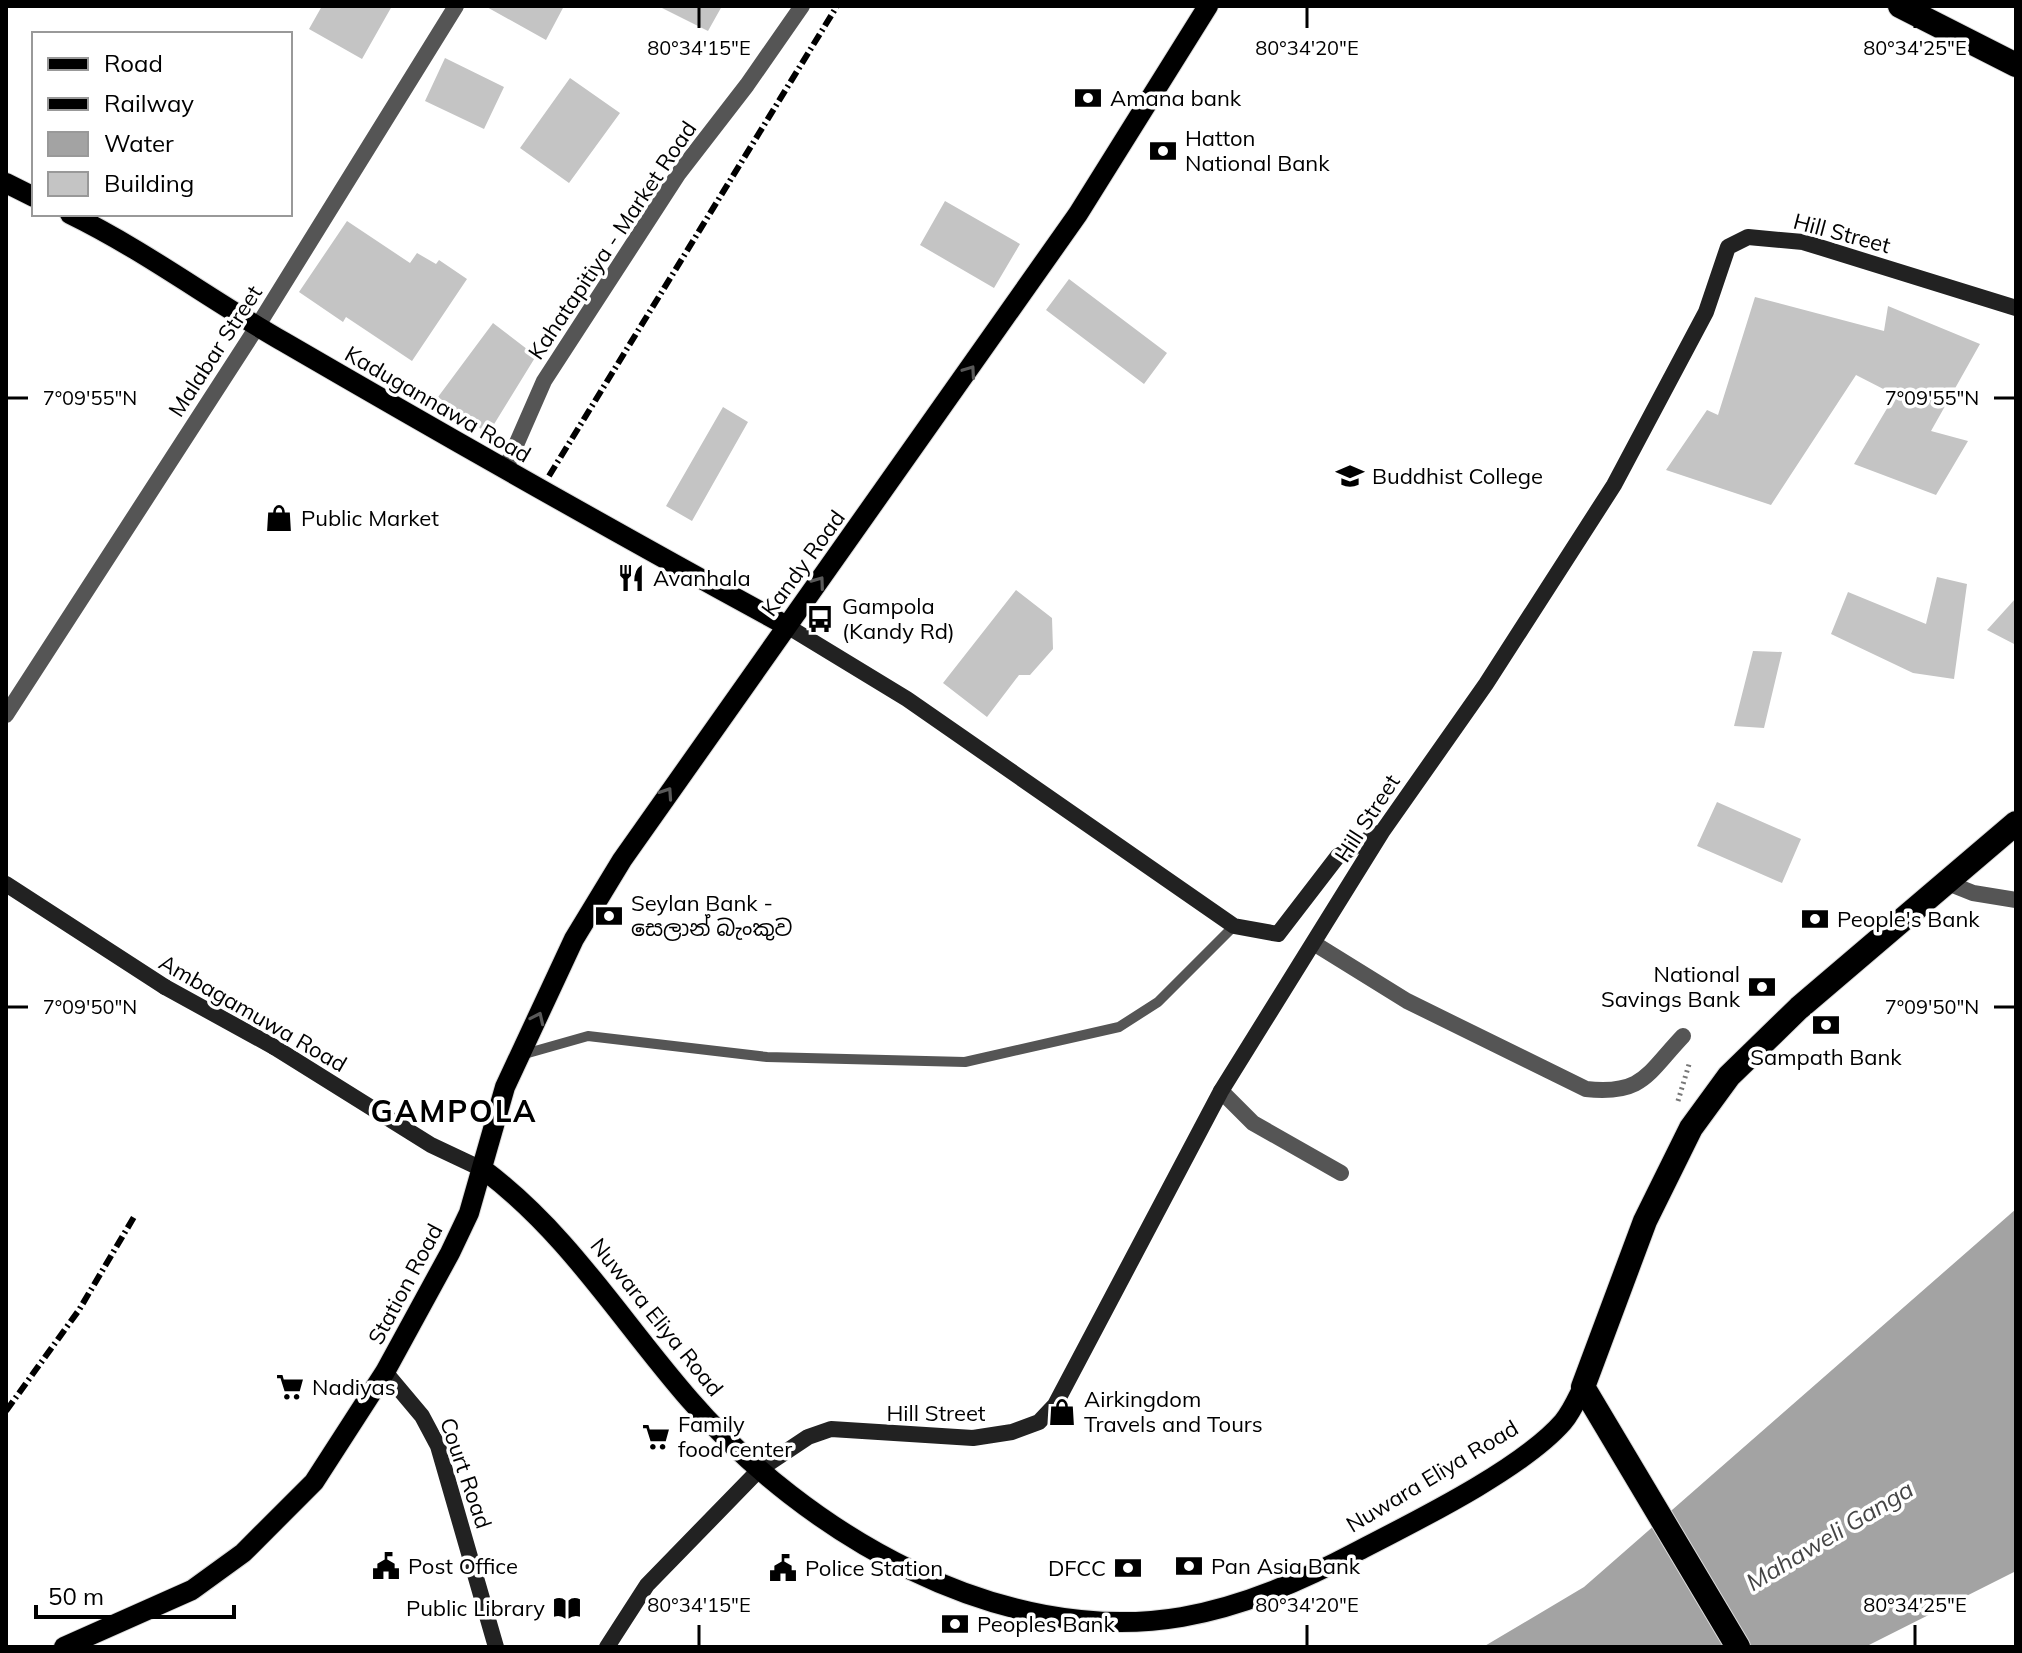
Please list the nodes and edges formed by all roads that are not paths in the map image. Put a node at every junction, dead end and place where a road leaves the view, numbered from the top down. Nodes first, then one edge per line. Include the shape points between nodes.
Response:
1 (456, 6) edge
2 (802, 6) edge
3 (1208, 6) edge
4 (1900, 6) edge
5 (2016, 65) edge
6 (6, 183) edge
7 (32, 196) edge
8 (74, 216) edge
9 (2016, 308) edge
10 (257, 327) junction
11 (505, 470) junction
12 (787, 626) junction
13 (6, 715) edge
14 (2016, 823) edge
15 (1382, 832) junction
16 (1948, 883) junction
17 (6, 884) edge
18 (2016, 900) edge
19 (1234, 926) junction
20 (1315, 944) junction
21 (1683, 1036) dead end
22 (521, 1055) junction
23 (1221, 1091) junction
24 (484, 1170) junction
25 (1341, 1173) dead end
26 (385, 1372) junction
27 (1583, 1387) junction
28 (760, 1469) junction
29 (64, 1647) edge
30 (496, 1647) edge
31 (607, 1647) edge
32 (1738, 1647) edge

1 - 10 street, Malabar Street
2 - 11 street, Kahatapitiya - Market Road via 679,173 544,381
12 -> 3 main road, Kandy Road via 1078,214
4 - 5 highway
6 - 7 main road
8 - 10 main road, Kadugannawa Road
9 - 15 street, Hill Street via 1803,242 1748,237 1728,247 1706,312 1614,485 1486,684
10 - 11 main road, Kadugannawa Road
10 - 13 street, Malabar Street
11 - 12 main road, Kadugannawa Road
12 - 19 street via 907,699
22 -> 12 main road, Kandy Road via 574,939 622,860
14 - 16 highway
15 - 19 street via 1338,856 1278,934
15 - 20 street, Hill Street
16 - 18 street
16 - 27 highway via 1757,1046 1691,1128 1645,1221
17 - 24 street, Ambagamuwa Road, bridge via 165,987 274,1047 431,1145
19 - 22 lane via 1158,1002 1119,1027 965,1062 767,1057 588,1036
20 - 21 street via 1407,1001 1586,1089 1612,1092 1635,1087
20 - 23 street, Hill Street
22 - 24 main road, Kandy Road via 493,1118
23 - 25 street via 1253,1123
23 - 28 street, Hill Street via 1076,1370 1039,1422 973,1438 831,1429 808,1437
24 - 26 main road, Station Road via 469,1213
24 - 28 main road, Nuwara Eliya Road via 539,1214 690,1401
26 - 29 main road, Station Road via 314,1482 243,1553 192,1590
26 - 30 street, Court Road via 422,1416 438,1446
27 - 28 main road, Nuwara Eliya Road via 1570,1413 1547,1437 1399,1530 1274,1591 1154,1620 1061,1616 976,1597 858,1543 809,1512
27 - 32 highway
28 - 31 street via 647,1585

